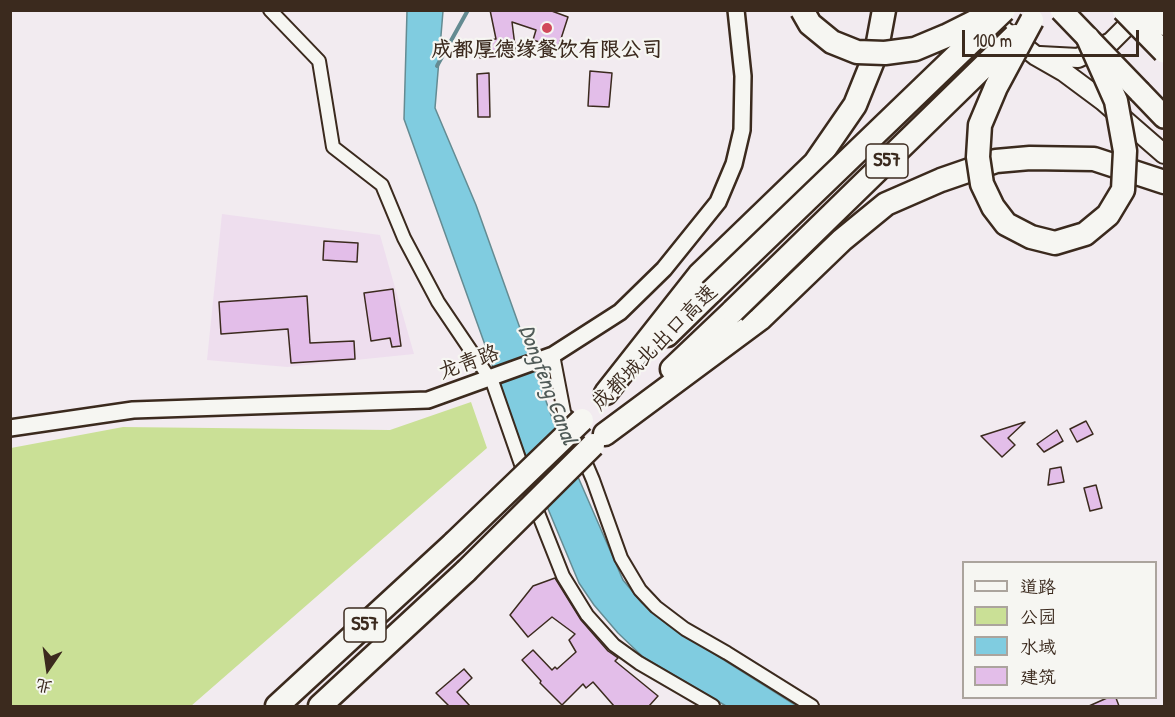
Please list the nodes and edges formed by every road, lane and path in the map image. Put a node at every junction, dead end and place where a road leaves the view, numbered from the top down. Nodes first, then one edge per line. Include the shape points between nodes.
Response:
1 (270, 10) edge
2 (736, 10) edge
3 (802, 10) edge
4 (884, 10) edge
5 (990, 10) edge
6 (1061, 10) edge
7 (1124, 10) edge
8 (1132, 10) edge
9 (1139, 10) edge
10 (1037, 15) edge
11 (1001, 17) edge
12 (1164, 24) edge
13 (1088, 38) junction
14 (1164, 52) edge
15 (1036, 56) junction
16 (1164, 117) edge
17 (1164, 154) edge
18 (1164, 182) edge
19 (553, 355) junction
20 (490, 379) junction
21 (606, 393) junction
22 (10, 428) edge
23 (599, 439) junction
24 (277, 706) edge
25 (320, 706) edge
26 (713, 706) edge
27 (812, 706) edge

1 - 20 street via 319,61 333,147 382,185 404,238 438,302
2 - 19 street, 龙青路 via 743,76 742,130 734,164 718,202 664,269 620,312
3 - 11 highway, bridge via 810,24 832,42 857,52 885,53 915,49
4 - 21 highway via 876,53 855,105 815,163 699,275
5 - 11 main road
6 - 13 highway, bridge
7 - 14 highway, bridge
8 - 12 highway, bridge
9 - 15 main road via 1111,42 1078,58
10 - 13 highway, bridge via 996,87 980,125 978,157 982,184 1006,224 1031,237 1055,243 1085,234 1108,215 1123,190 1125,151 1116,101
10 - 23 highway, 成都城北出口高速 / S57, bridge
11 - 15 main road
11 - 21 highway, 成都城北出口高速 / S57, bridge
13 - 16 highway, bridge
15 - 17 main road via 1103,101
18 - 23 highway via 1094,159 1030,158 996,161 886,204 842,240 760,319
19 - 20 street, 龙青路
19 - 27 street via 564,412 621,558 640,590 685,629
20 - 22 street, 龙青路 via 428,400 133,410
20 - 26 street via 563,576 587,615 614,645
21 - 24 highway, 成都城北出口高速 / S57, bridge via 454,543
23 - 25 highway, 成都城北出口高速 / S57, bridge via 466,571

